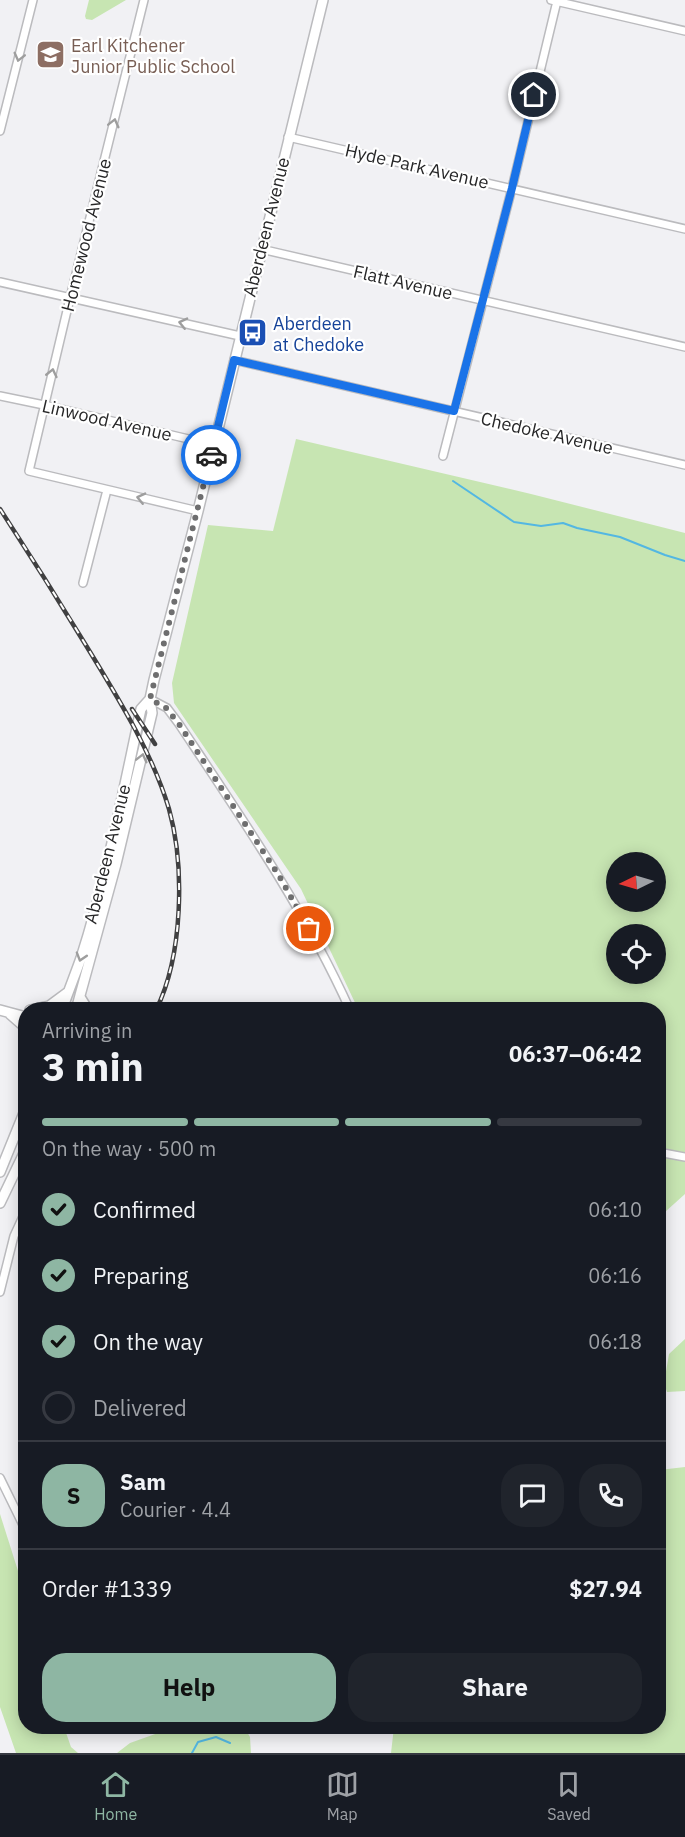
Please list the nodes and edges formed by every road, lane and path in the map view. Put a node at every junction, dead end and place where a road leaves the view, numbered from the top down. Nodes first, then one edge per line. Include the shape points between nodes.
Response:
1 (33, 0) edge
2 (144, 0) edge
3 (323, 0) edge
4 (590, 0) edge
5 (554, 1) edge
6 (588, 9) junction
7 (685, 31) edge
8 (0, 131) edge
9 (288, 136) junction
10 (512, 188) junction
11 (685, 229) edge
12 (261, 249) junction
13 (0, 282) edge
14 (70, 298) junction
15 (483, 300) junction
16 (240, 336) junction
17 (685, 347) edge
18 (234, 360) junction
19 (0, 396) edge
20 (44, 405) junction
21 (454, 411) junction
22 (214, 446) junction
23 (443, 456) dead end
24 (685, 465) edge
25 (107, 490) junction
26 (198, 512) junction
27 (83, 583) dead end
28 (150, 699) junction
29 (68, 992) junction
30 (80, 997) junction
31 (54, 1002) edge
32 (65, 1002) edge
33 (78, 1002) edge
34 (83, 1002) edge
35 (346, 1002) edge
36 (4, 1011) edge
37 (18, 1022) edge
38 (18, 1128) edge
39 (666, 1153) edge
40 (685, 1157) edge
41 (18, 1166) edge
42 (0, 1172) edge
43 (0, 1203) edge
44 (18, 1227) edge
45 (0, 1292) edge
46 (0, 1478) edge
47 (18, 1515) edge

1 -> 8 street
14 -> 2 street, Homewood Avenue
3 - 9 main road, Aberdeen Avenue
4 - 6 street
5 - 6 street
5 - 10 street
6 - 7 street
9 - 10 street, Hyde Park Avenue
9 - 12 main road, Aberdeen Avenue
10 - 11 street, Hyde Park Avenue
10 - 15 street
12 - 15 street, Flatt Avenue
12 - 16 main road, Aberdeen Avenue
13 - 14 street
16 -> 14 street
20 -> 14 street, Homewood Avenue
15 - 17 street, Flatt Avenue
15 - 21 street
16 - 18 main road, Aberdeen Avenue
18 - 21 street, Chedoke Avenue
18 - 22 main road, Aberdeen Avenue
19 - 20 street, Linwood Avenue
20 - 22 street, Linwood Avenue
20 - 25 street, Homewood Avenue via 29,471
21 - 23 street
21 - 24 street, Chedoke Avenue
22 - 26 main road, Aberdeen Avenue
26 -> 25 street
25 - 27 street
26 - 28 main road, Aberdeen Avenue
28 -> 29 main road, Aberdeen Avenue via 141,709 97,902
30 -> 28 main road, Aberdeen Avenue via 152,713
28 - 35 street via 166,708 179,724 278,874
29 - 31 main road
29 - 32 main road, Aberdeen Avenue
30 - 33 main road, Aberdeen Avenue
30 - 34 main road
36 - 37 main road
38 - 42 main road
39 - 40 street
41 - 43 main road
44 - 45 street
46 - 47 street

